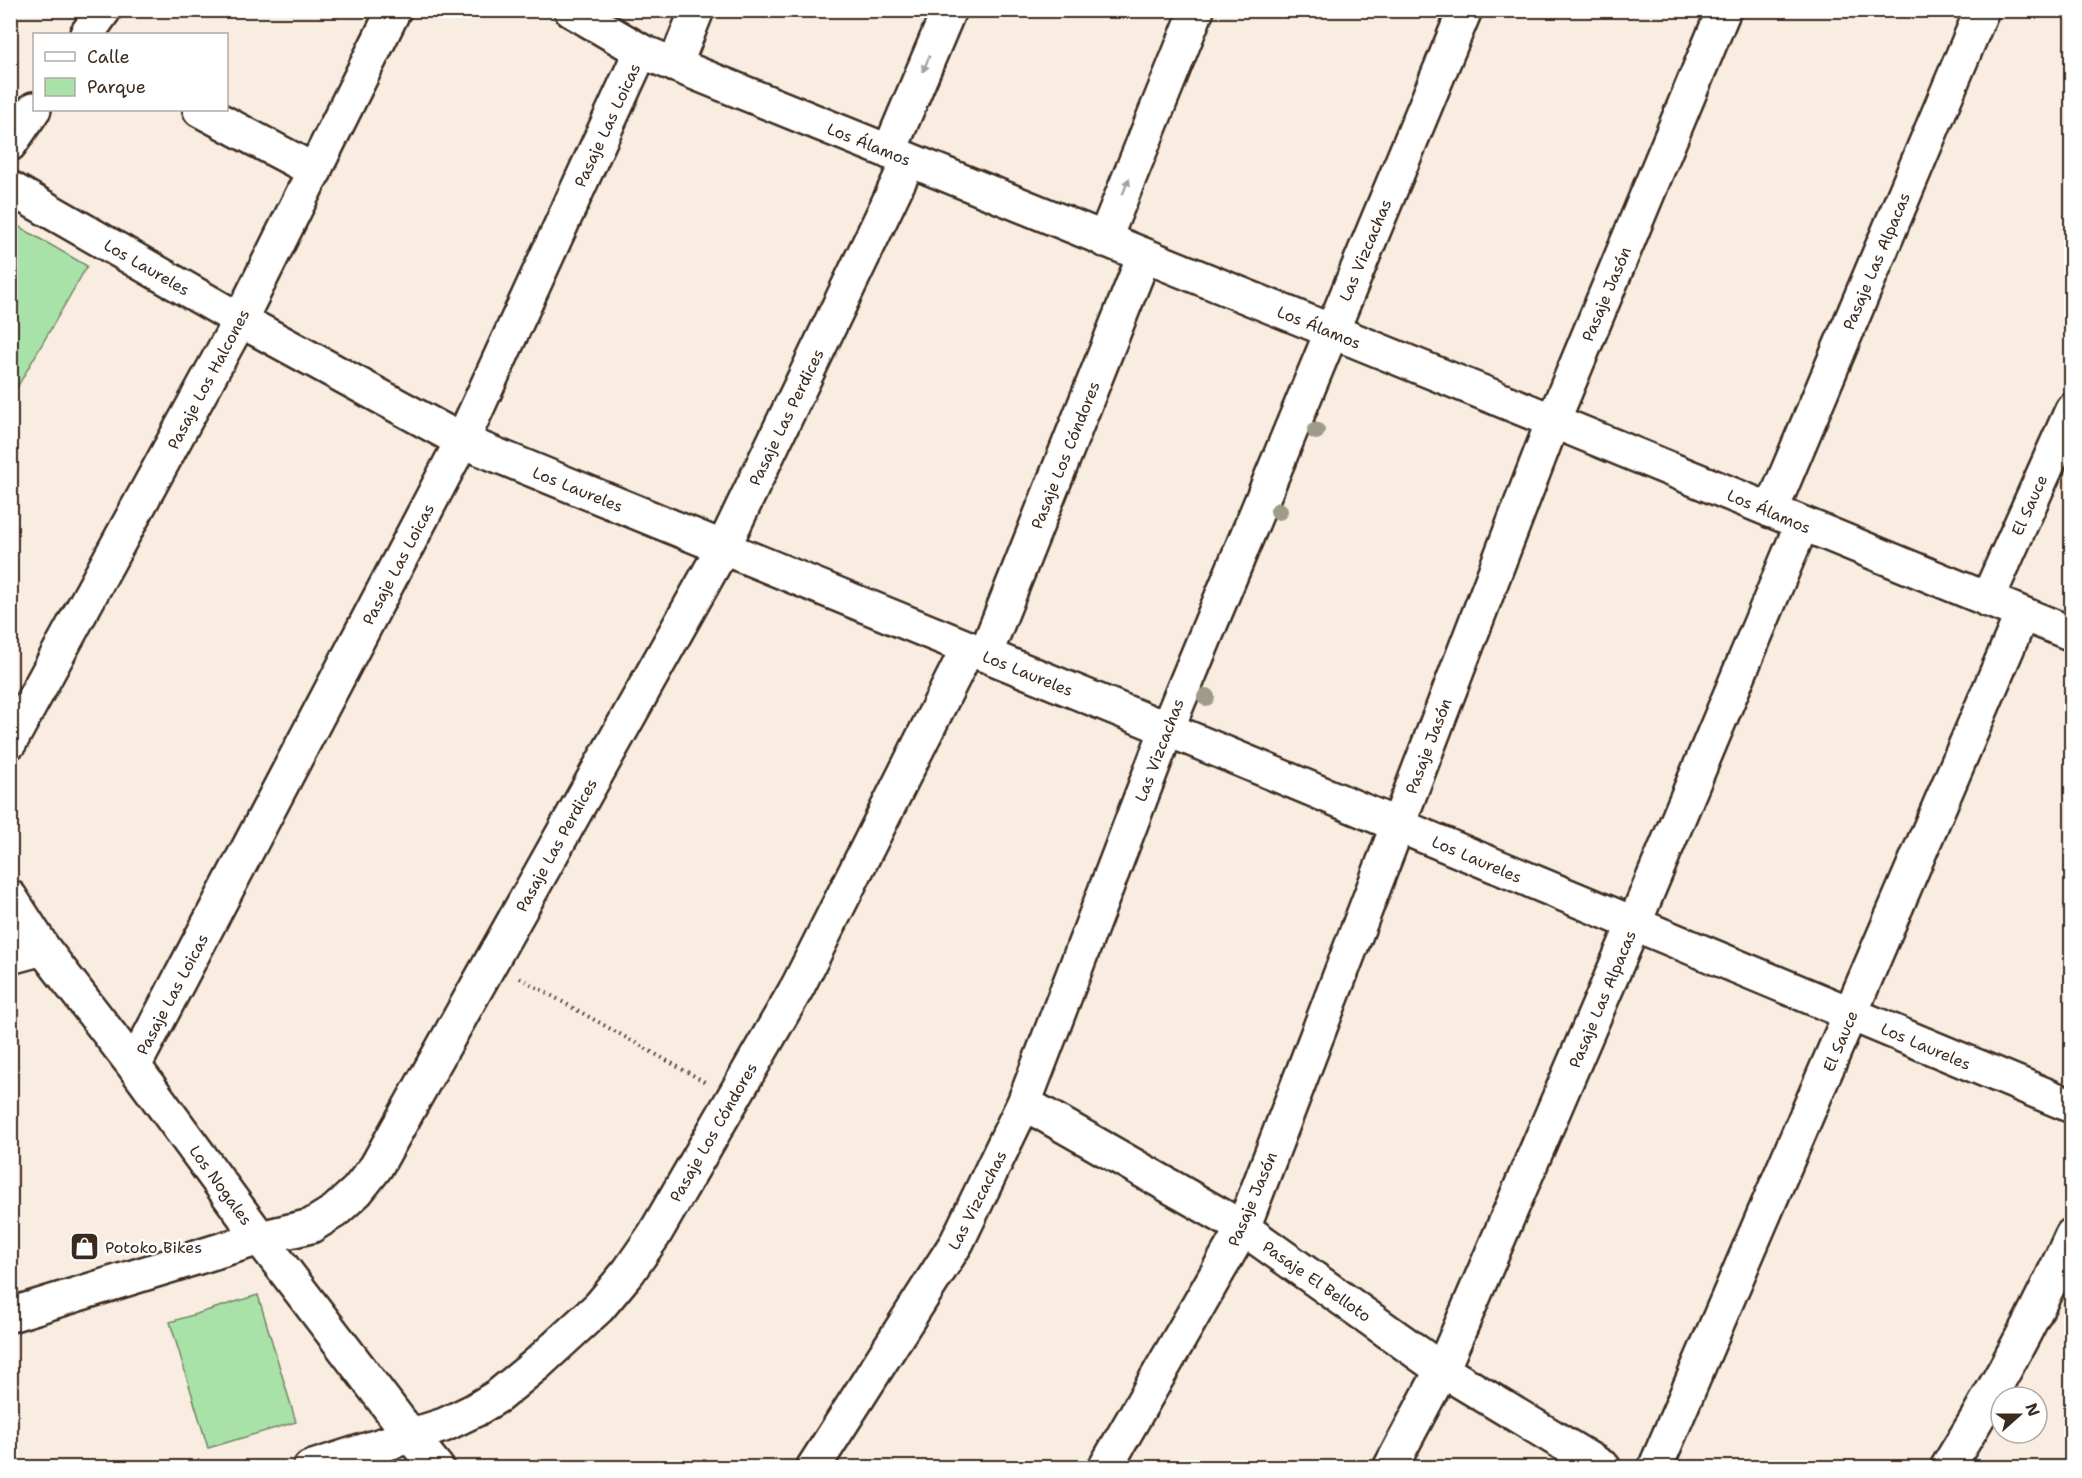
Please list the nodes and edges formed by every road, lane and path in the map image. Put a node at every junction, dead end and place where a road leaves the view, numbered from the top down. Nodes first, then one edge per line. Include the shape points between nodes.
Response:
1 (104, 10) edge
2 (394, 10) edge
3 (571, 10) edge
4 (697, 10) edge
5 (949, 10) edge
6 (1197, 10) edge
7 (1465, 10) edge
8 (1724, 10) edge
9 (1982, 10) edge
10 (88, 33) edge
11 (640, 51) junction
12 (675, 65) junction
13 (33, 110) edge
14 (202, 111) edge
15 (10, 144) edge
16 (899, 156) junction
17 (315, 171) junction
18 (10, 188) edge
19 (1104, 240) junction
20 (1144, 256) junction
21 (240, 320) junction
22 (1331, 331) junction
23 (2072, 410) edge
24 (1553, 421) junction
25 (462, 441) junction
26 (1771, 511) junction
27 (1802, 524) junction
28 (723, 548) junction
29 (1988, 600) junction
30 (2022, 614) junction
31 (2072, 634) edge
32 (976, 651) junction
33 (1167, 729) junction
34 (10, 742) edge
35 (1398, 825) junction
36 (10, 897) edge
37 (1634, 924) junction
38 (43, 948) junction
39 (10, 957) edge
40 (491, 962) junction
41 (1851, 1014) junction
42 (134, 1066) junction
43 (733, 1097) junction
44 (1024, 1103) junction
45 (2072, 1106) edge
46 (1243, 1228) junction
47 (2072, 1234) edge
48 (260, 1238) junction
49 (10, 1316) edge
50 (1442, 1370) junction
51 (411, 1436) junction
52 (310, 1467) edge
53 (437, 1467) edge
54 (813, 1467) edge
55 (1105, 1467) edge
56 (1390, 1467) edge
57 (1604, 1467) edge
58 (1655, 1467) edge
59 (1947, 1467) edge

1 - 10 street
2 - 17 street, Pasaje Los Halcones
3 - 11 street, Los Álamos
4 - 12 street
5 -> 16 street, Pasaje Las Perdices
19 -> 6 street
7 - 22 street, Las Vizcachas
8 - 24 street, Pasaje Jasón
9 - 26 street, Pasaje Las Alpacas
11 - 12 street, Los Álamos
11 - 25 street, Pasaje Las Loicas
12 - 16 street, Los Álamos
13 - 15 street
14 - 17 street
16 - 19 street, Los Álamos
16 - 28 street, Pasaje Las Perdices
17 - 21 street, Pasaje Los Halcones
18 - 21 street, Los Laureles
19 - 20 street, Los Álamos
20 - 22 street, Los Álamos
20 - 32 street, Pasaje Los Cóndores
21 - 25 street, Los Laureles
21 - 34 street, Pasaje Los Halcones
22 - 24 street, Los Álamos
22 - 33 street, Las Vizcachas
23 - 29 street, El Sauce
24 - 26 street, Los Álamos
24 - 35 street, Pasaje Jasón
25 - 28 street, Los Laureles
25 - 42 street, Pasaje Las Loicas
26 - 27 street, Los Álamos
27 - 29 street, Los Álamos
27 - 37 street, Pasaje Las Alpacas
28 - 32 street, Los Laureles
28 - 40 street, Pasaje Las Perdices
29 - 30 street, Los Álamos
30 - 31 street, Los Álamos
30 - 41 street, El Sauce
32 - 33 street, Los Laureles
32 - 43 street, Pasaje Los Cóndores via 798,986
33 - 35 street, Los Laureles
33 - 44 street, Las Vizcachas
35 - 37 street, Los Laureles
35 - 46 street, Pasaje Jasón
36 - 38 street, Los Nogales
37 - 41 street, Los Laureles
37 - 50 street, Pasaje Las Alpacas
38 - 39 street
38 - 42 street, Los Nogales
40 - 43 path
40 - 48 street, Pasaje Las Perdices via 376,1167 357,1191 311,1226
41 - 45 street, Los Laureles
41 - 58 street, El Sauce
42 - 48 street, Los Nogales
43 - 51 street, Pasaje Los Cóndores via 654,1235 598,1307 498,1396 444,1425
44 - 46 street, Pasaje El Belloto
44 - 54 street, Las Vizcachas via 957,1242
46 - 50 street, Pasaje El Belloto
46 - 55 street, Pasaje Jasón
47 - 59 street via 2016,1351
48 - 49 street, Pasaje Las Perdices
48 - 51 street, Los Nogales
50 - 56 street, Pasaje Las Alpacas
50 - 57 street, Pasaje El Belloto
51 - 52 street, Pasaje Los Cóndores
51 - 53 street, Los Nogales

